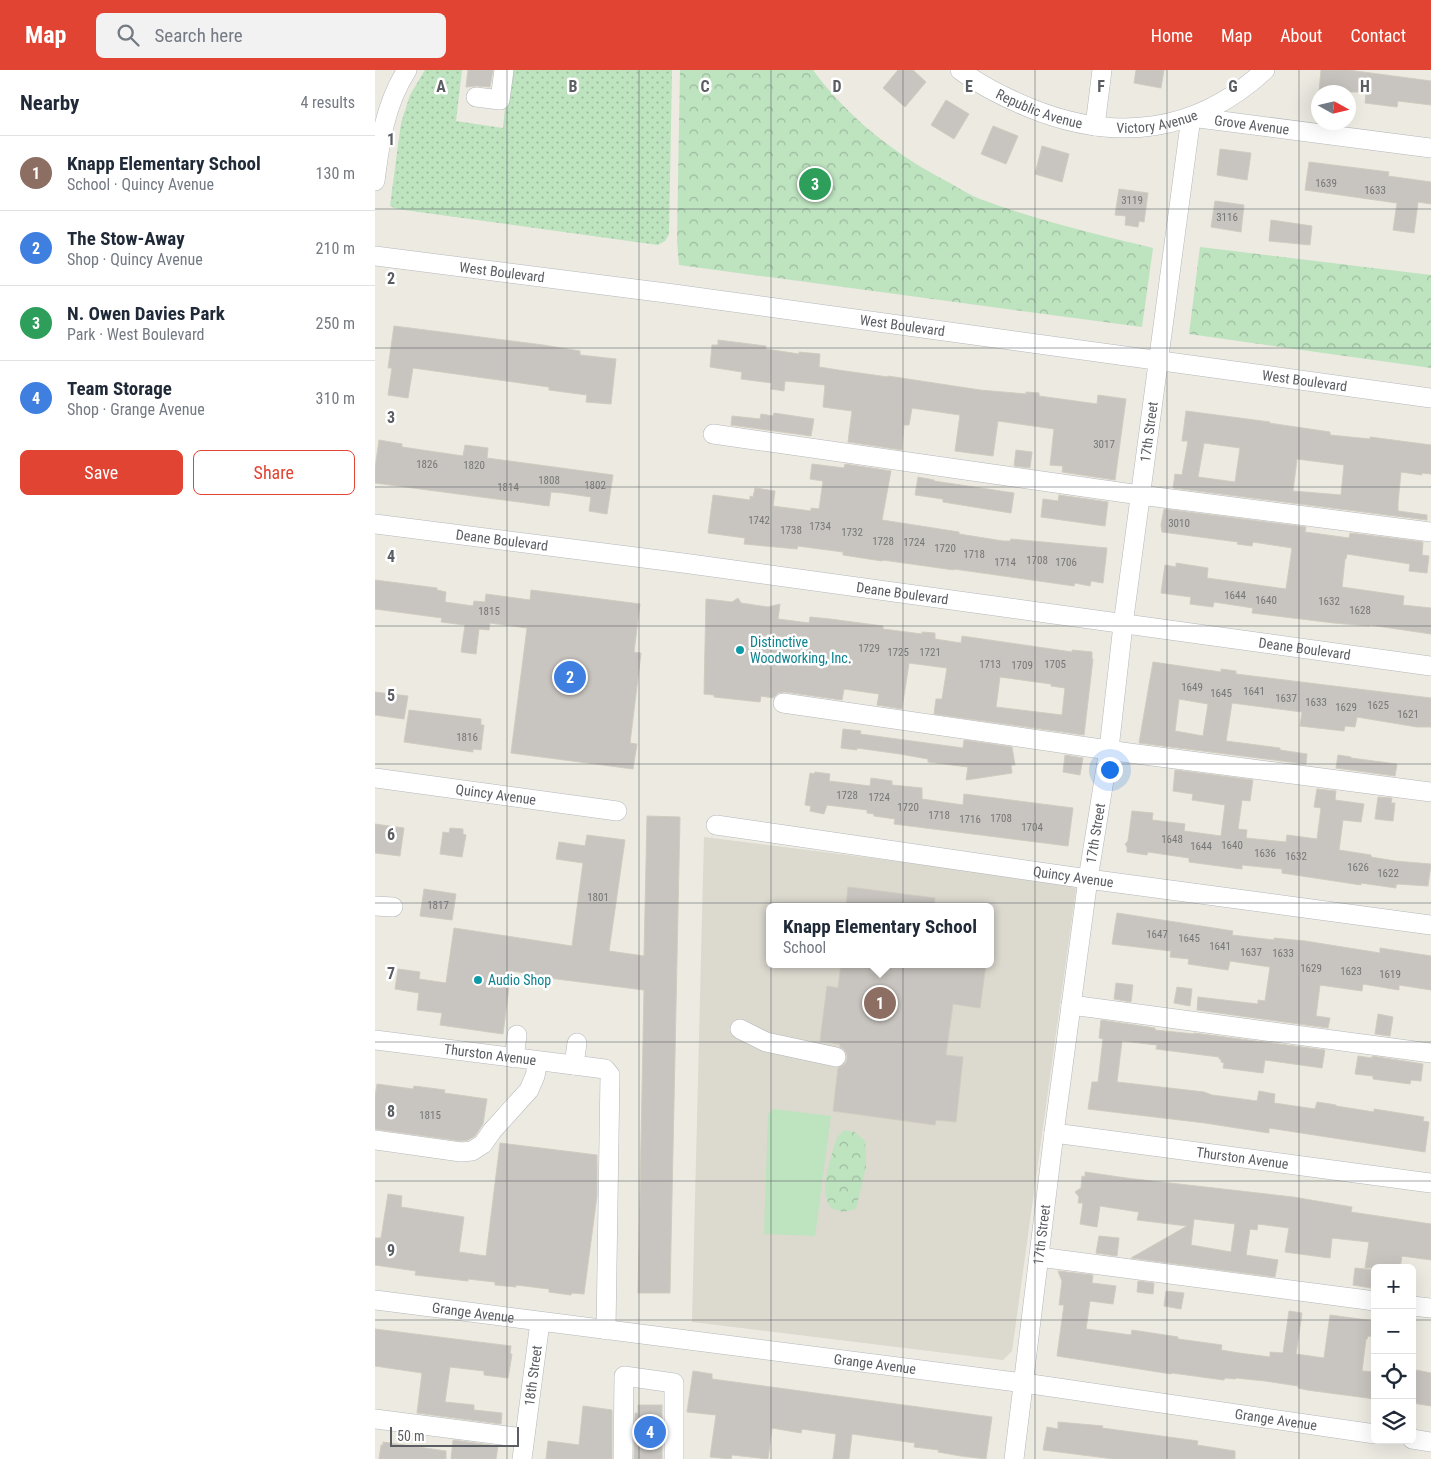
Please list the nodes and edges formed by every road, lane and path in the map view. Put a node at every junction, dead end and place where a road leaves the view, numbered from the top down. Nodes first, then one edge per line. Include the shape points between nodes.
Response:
1 (407, 70) edge
2 (504, 70) edge
3 (960, 70) edge
4 (1103, 70) edge
5 (1265, 70) edge
6 (476, 97) dead end
7 (1191, 117) junction
8 (1095, 126) junction
9 (1431, 148) edge
10 (375, 181) edge
11 (375, 256) edge
12 (1158, 361) junction
13 (1431, 398) edge
14 (713, 434) dead end
15 (1140, 495) junction
16 (375, 524) edge
17 (1431, 532) edge
18 (1123, 625) junction
19 (1431, 666) edge
20 (783, 704) dead end
21 (1109, 750) junction
22 (375, 778) edge
23 (1431, 792) edge
24 (617, 811) dead end
25 (716, 825) dead end
26 (1089, 878) junction
27 (1431, 925) edge
28 (1071, 1005) junction
29 (740, 1029) dead end
30 (517, 1035) dead end
31 (375, 1040) edge
32 (577, 1043) dead end
33 (1431, 1053) edge
34 (836, 1057) dead end
35 (514, 1058) junction
36 (538, 1061) junction
37 (574, 1065) junction
38 (1054, 1133) junction
39 (375, 1140) edge
40 (1431, 1183) edge
41 (1039, 1257) junction
42 (375, 1300) edge
43 (1371, 1300) edge
44 (1416, 1306) edge
45 (1431, 1308) edge
46 (540, 1322) junction
47 (606, 1330) junction
48 (1024, 1384) junction
49 (375, 1419) edge
50 (1371, 1433) edge
51 (524, 1438) junction
52 (1416, 1440) edge
53 (1431, 1442) edge
54 (522, 1459) edge
55 (623, 1459) edge
56 (674, 1459) edge
57 (1013, 1459) edge

1 - 10 street via 385,119
2 - 6 street via 500,100
3 - 8 street, Republic Avenue via 1013,101 1058,118
4 - 8 street
5 - 7 street, Victory Avenue via 1224,102
7 - 8 street, Victory Avenue via 1149,127
7 - 9 street, Grove Avenue
7 - 12 street, 17th Street
11 - 12 street, West Boulevard
12 - 13 street, West Boulevard
12 - 15 street, 17th Street
14 - 15 street
15 - 17 street
15 - 18 street, 17th Street
16 - 18 street, Deane Boulevard via 683,563
18 - 19 street, Deane Boulevard
18 - 21 street, 17th Street
20 - 21 street
21 - 23 street
21 - 26 street, 17th Street
22 - 24 street, Quincy Avenue
25 - 26 street, Quincy Avenue
26 - 27 street, Quincy Avenue
26 - 28 street, 17th Street
28 - 33 street
28 - 38 street, 17th Street
29 - 34 street via 766,1042
30 - 35 street
31 - 35 street, Thurston Avenue
32 - 37 street
35 - 36 street, Thurston Avenue
36 - 37 street, Thurston Avenue
36 - 39 street via 529,1090 483,1144 472,1151
37 - 47 street, Thurston Avenue via 605,1069 610,1074
38 - 40 street, Thurston Avenue
38 - 41 street, 17th Street
41 - 43 street
41 - 48 street, 17th Street
42 - 46 street, Grange Avenue
44 - 45 street
46 - 47 street, Grange Avenue
46 - 51 street, 18th Street
47 - 48 street, Grange Avenue
48 - 50 street, Grange Avenue
48 - 57 street, 17th Street
49 - 51 street
51 - 54 street, 18th Street
52 - 53 street
55 - 56 street via 624,1376 674,1383

